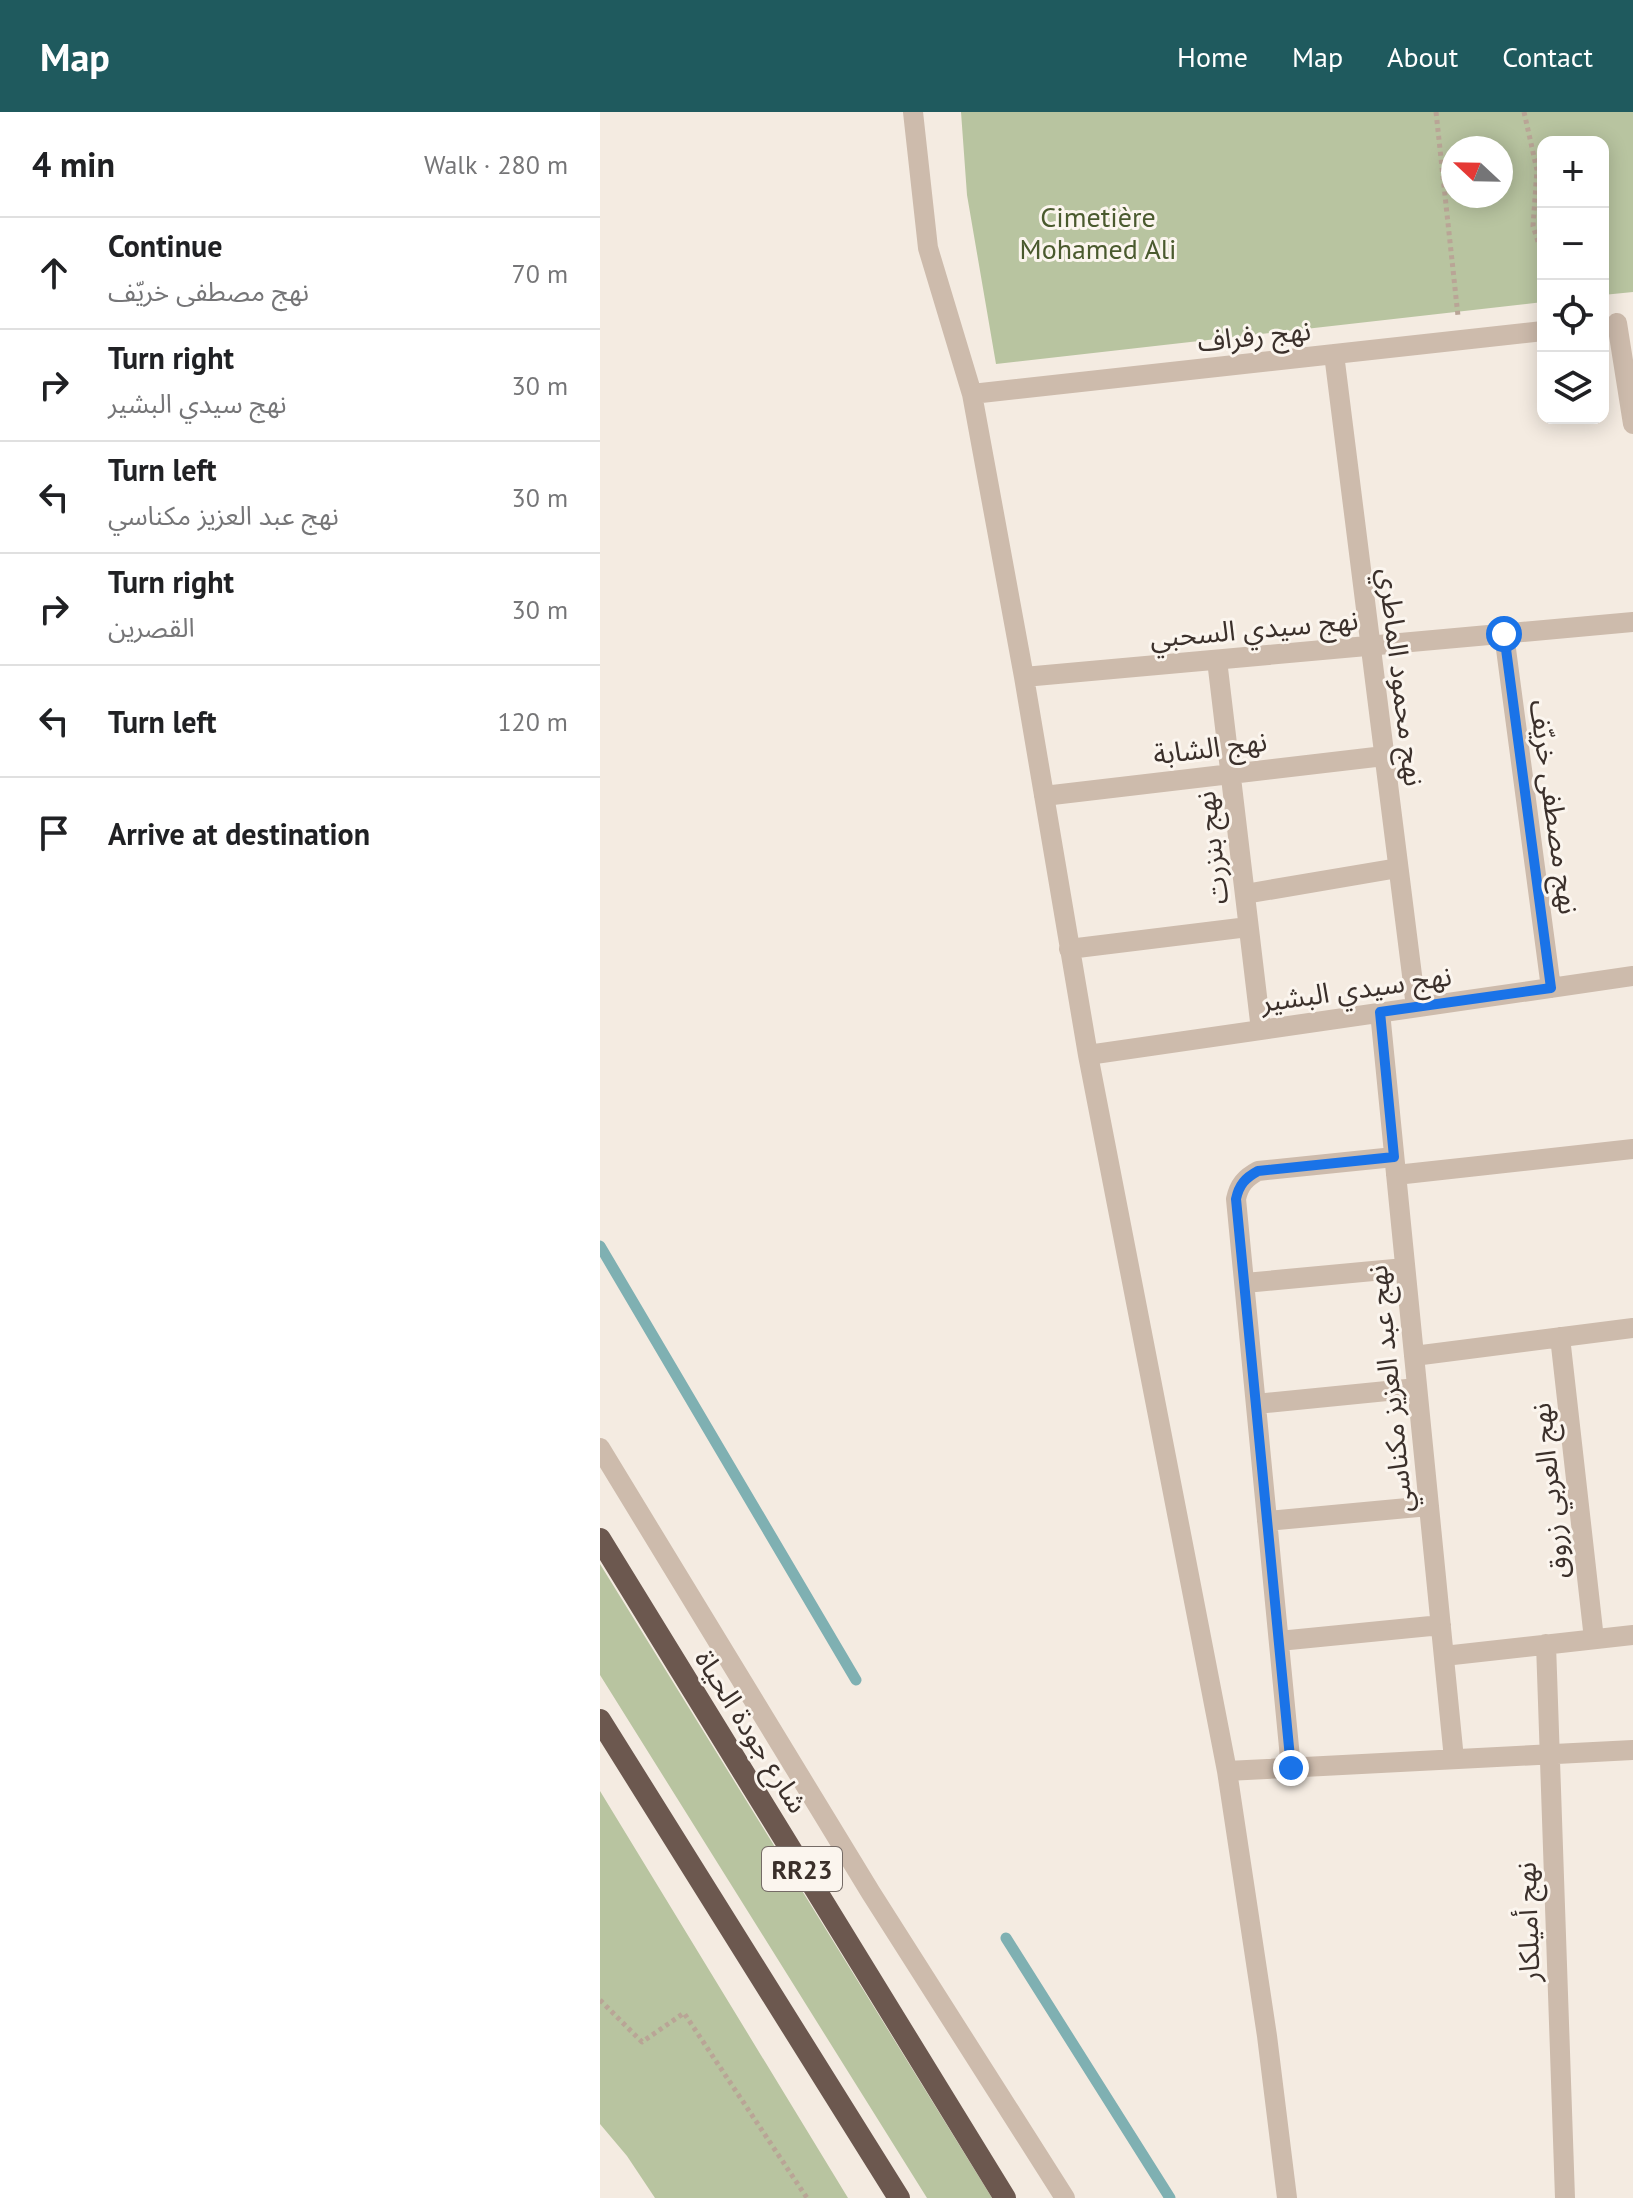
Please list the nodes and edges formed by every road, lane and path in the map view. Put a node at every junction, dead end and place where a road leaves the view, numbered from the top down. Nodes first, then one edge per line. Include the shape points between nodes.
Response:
1 (913, 112) edge
2 (1436, 112) edge
3 (1524, 112) edge
4 (1537, 238) edge
5 (1618, 323) edge
6 (1537, 332) edge
7 (1461, 340) junction
8 (1334, 354) junction
9 (972, 394) junction
10 (1633, 424) edge
11 (1633, 622) edge
12 (1504, 634) junction
13 (1370, 646) junction
14 (1217, 660) junction
15 (1024, 677) junction
16 (1384, 756) junction
17 (1230, 772) junction
18 (1044, 796) junction
19 (1398, 868) junction
20 (1245, 894) junction
21 (1248, 927) junction
22 (1069, 949) junction
23 (1633, 976) edge
24 (1551, 988) junction
25 (1416, 1007) junction
26 (1380, 1012) junction
27 (1261, 1030) junction
28 (1088, 1055) junction
29 (1633, 1149) edge
30 (1395, 1166) junction
31 (1405, 1268) junction
32 (1245, 1283) junction
33 (1633, 1328) edge
34 (1560, 1337) junction
35 (1414, 1356) junction
36 (1417, 1388) junction
37 (1256, 1404) junction
38 (600, 1448) edge
39 (1429, 1506) junction
40 (1267, 1521) junction
41 (600, 1539) edge
42 (1441, 1625) junction
43 (1633, 1635) edge
44 (1594, 1639) junction
45 (1279, 1641) junction
46 (1546, 1644) junction
47 (1444, 1656) junction
48 (600, 1720) edge
49 (1633, 1750) edge
50 (1549, 1754) junction
51 (1454, 1759) junction
52 (1291, 1768) junction
53 (1227, 1771) junction
54 (600, 2000) edge
55 (807, 2198) edge
56 (899, 2198) edge
57 (1005, 2198) edge
58 (1065, 2198) edge
59 (1287, 2198) edge
60 (1565, 2198) edge

1 - 9 street via 928,248
2 - 7 path
3 - 4 path via 1537,170
5 - 10 street
6 - 7 street, نهج رفراف
7 - 8 street, نهج رفراف
8 - 9 street, نهج رفراف
8 - 13 street, نهج محمود الماطري
9 - 15 street
11 - 12 street, نهج سيدي السحبي
12 - 13 street, نهج سيدي السحبي
12 - 24 street, نهج مصطفى خريّف
13 - 14 street, نهج سيدي السحبي
13 - 16 street, نهج محمود الماطري
14 - 15 street, نهج سيدي السحبي
14 - 17 street, نهج بنزرت
15 - 18 street
16 - 17 street, نهج الشابة
16 - 19 street, نهج محمود الماطري
17 - 18 street, نهج الشابة
17 - 20 street, نهج بنزرت
18 - 22 street
19 - 20 street
19 - 25 street, نهج محمود الماطري
20 - 21 street, نهج بنزرت
21 - 22 street
21 - 27 street, نهج بنزرت
22 - 28 street
23 - 24 street, نهج سيدي البشير
24 - 25 street, نهج سيدي البشير
25 - 26 street, نهج سيدي البشير
26 - 27 street, نهج سيدي البشير
26 - 30 street, نهج عبد العزيز مكناسي
27 - 28 street, نهج سيدي البشير
28 - 53 street
29 - 30 street
30 - 31 street, نهج عبد العزيز مكناسي
30 - 32 street via 1258,1171 1247,1177 1236,1199
31 - 32 street
31 - 35 street, نهج عبد العزيز مكناسي
32 - 37 street
33 - 34 street
34 - 35 street
34 - 44 street, نهج العربي زروق
35 - 36 street, نهج عبد العزيز مكناسي
36 - 37 street
36 - 39 street, نهج عبد العزيز مكناسي
37 - 40 street
38 - 58 street via 871,1893
39 - 40 street
39 - 42 street, نهج عبد العزيز مكناسي
40 - 45 street
41 - 57 highway, شارع جودة الحياة / RR23
42 - 45 street
42 - 47 street, نهج عبد العزيز مكناسي
43 - 44 street
44 - 46 street
45 - 52 street
46 - 47 street
46 - 50 street, نهج أميلكار
47 - 51 street, نهج عبد العزيز مكناسي
48 - 56 highway
49 - 50 street
50 - 51 street
50 - 60 street, نهج أميلكار
51 - 52 street
52 - 53 street
53 - 59 street
54 - 55 path via 642,2042 684,2013

